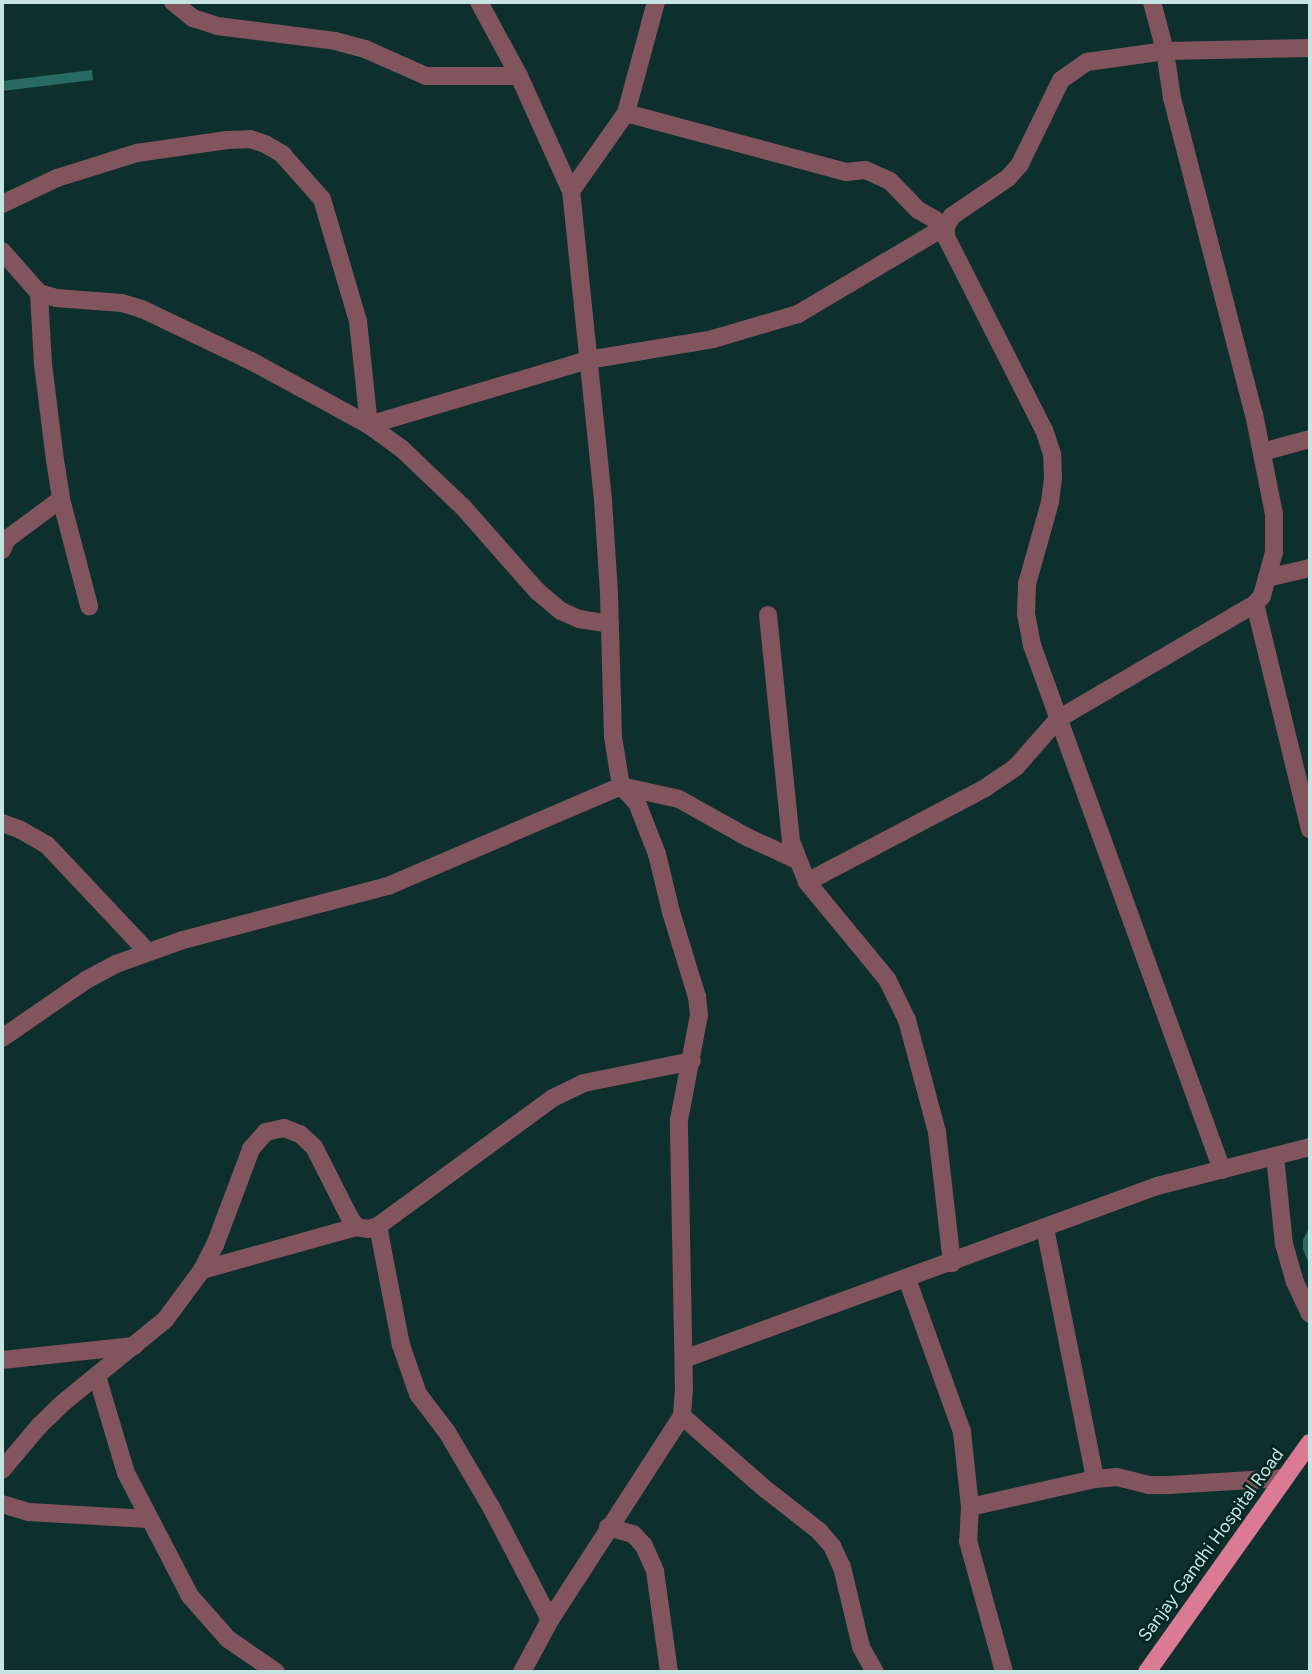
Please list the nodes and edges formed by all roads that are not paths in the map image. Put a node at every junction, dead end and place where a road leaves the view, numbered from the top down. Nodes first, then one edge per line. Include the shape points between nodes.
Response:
1 (173, 2) edge
2 (479, 2) edge
3 (656, 2) edge
4 (1152, 2) edge
5 (1310, 48) edge
6 (1165, 51) junction
7 (519, 76) junction
8 (626, 113) junction
9 (571, 191) junction
10 (2, 204) edge
11 (946, 226) junction
12 (2, 251) edge
13 (39, 293) junction
14 (588, 360) junction
15 (369, 425) junction
16 (1310, 439) edge
17 (1262, 452) junction
18 (61, 499) junction
19 (2, 550) edge
20 (1310, 569) edge
21 (1267, 578) junction
22 (1255, 604) junction
23 (89, 606) dead end
24 (768, 615) dead end
25 (610, 624) junction
26 (1058, 719) junction
27 (621, 786) junction
28 (2, 823) edge
29 (1310, 829) edge
30 (797, 860) junction
31 (807, 882) junction
32 (148, 952) junction
33 (2, 1038) edge
34 (692, 1060) junction
35 (1310, 1147) edge
36 (1275, 1156) junction
37 (1222, 1170) junction
38 (378, 1226) junction
39 (356, 1227) junction
40 (1045, 1228) junction
41 (952, 1263) junction
42 (202, 1270) junction
43 (907, 1279) junction
44 (1310, 1314) edge
45 (134, 1346) junction
46 (684, 1359) junction
47 (2, 1360) edge
48 (97, 1376) junction
49 (682, 1416) junction
50 (1310, 1443) edge
51 (2, 1470) edge
52 (1285, 1478) junction
53 (1095, 1479) junction
54 (2, 1504) edge
55 (970, 1507) junction
56 (148, 1519) junction
57 (608, 1527) junction
58 (550, 1619) junction
59 (276, 1672) edge
60 (522, 1672) edge
61 (669, 1672) edge
62 (875, 1672) edge
63 (1004, 1672) edge
64 (1147, 1672) edge

1 - 7 street via 193,18 217,26 335,41 426,76
2 - 7 street
3 - 8 street
4 - 6 street
5 - 6 street
6 - 11 street via 1087,62 1073,70 1052,93 1020,164 1008,178 952,216
6 - 17 street via 1172,98
7 - 9 street
8 - 9 street
8 - 11 street via 846,172 864,170 890,181 918,210
9 - 14 street
10 - 15 street via 57,178 137,153 250,139 282,154 322,199 358,321
11 - 14 street via 798,314 713,340
11 - 26 street via 946,237 1052,454 1054,478 1027,584 1026,614
12 - 13 street
13 - 15 street via 142,309
13 - 18 street via 44,376
14 - 15 street
14 - 25 street
15 - 25 street via 402,449 463,507 537,591 561,611
16 - 17 street
17 - 21 street via 1276,533
18 - 19 street via 8,539
18 - 23 street
20 - 21 street
21 - 22 street
22 - 26 street
22 - 29 street
24 - 30 street via 791,841
25 - 27 street via 612,737
26 - 31 street via 1016,766 985,788
26 - 37 street
27 - 30 street via 679,799
27 - 32 street via 388,886
27 - 34 street via 647,822 697,997 698,1036
28 - 32 street via 47,845
30 - 31 street
31 - 41 street via 887,979 907,1020 937,1132
32 - 33 street via 86,980
34 - 38 street via 584,1083 553,1098
34 - 46 street via 679,1120
35 - 36 street
36 - 37 street
36 - 44 street via 1284,1244
37 - 40 street via 1157,1186
38 - 39 street via 368,1230
38 - 58 street via 401,1345 418,1394 492,1507
39 - 42 street
39 - 42 street via 314,1147 284,1128 266,1132 251,1149
40 - 41 street
40 - 53 street
41 - 43 street
42 - 45 street via 165,1320
43 - 46 street
43 - 55 street via 962,1432
45 - 47 street
45 - 48 street
46 - 49 street
48 - 51 street via 39,1426
48 - 56 street via 126,1473
49 - 57 street
49 - 62 street via 832,1546 842,1567 861,1647
50 - 52 main road, Sanjay Gandhi Hospital Road
52 - 53 street via 1159,1485 1117,1477
52 - 64 main road, Sanjay Gandhi Hospital Road
53 - 55 street
54 - 56 street via 29,1512
55 - 63 street via 968,1541
56 - 59 street via 202,1612 228,1639
57 - 58 street
57 - 61 street via 633,1534 655,1571
58 - 60 street

